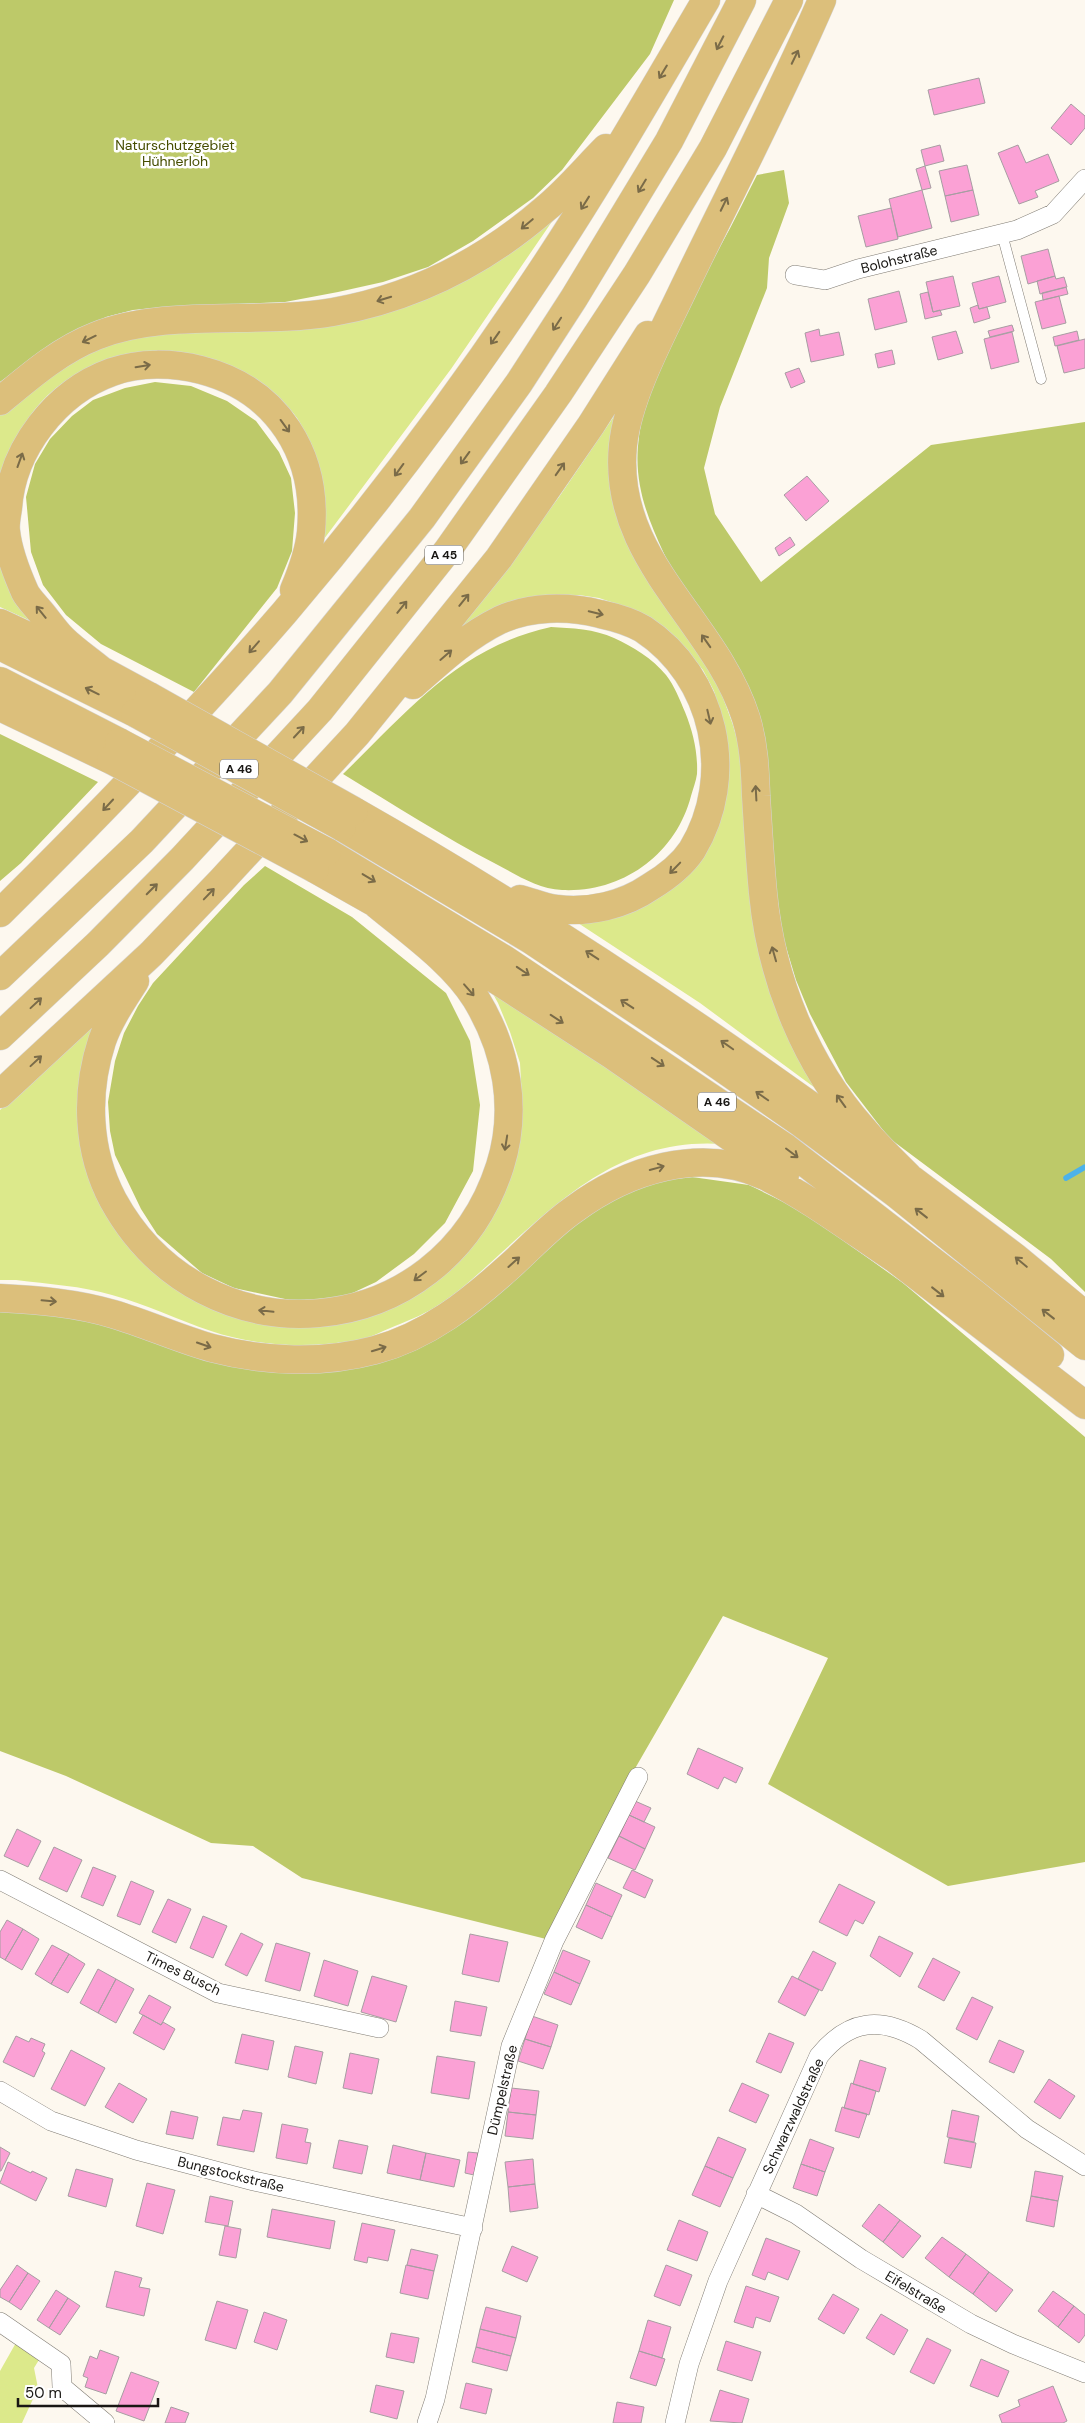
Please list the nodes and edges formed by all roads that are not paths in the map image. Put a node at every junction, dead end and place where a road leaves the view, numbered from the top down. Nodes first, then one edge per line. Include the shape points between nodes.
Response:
1 (706, 0) edge
2 (742, 0) edge
3 (789, 0) edge
4 (822, 0) edge
5 (637, 116) junction
6 (1085, 179) edge
7 (1002, 234) junction
8 (703, 247) junction
9 (795, 275) dead end
10 (1041, 379) dead end
11 (0, 402) edge
12 (286, 611) junction
13 (0, 622) edge
14 (0, 646) edge
15 (101, 670) junction
16 (0, 681) edge
17 (142, 704) junction
18 (0, 708) edge
19 (357, 734) junction
20 (115, 751) junction
21 (348, 819) junction
22 (430, 854) junction
23 (321, 861) junction
24 (369, 898) junction
25 (0, 913) edge
26 (151, 954) junction
27 (0, 976) edge
28 (0, 1036) edge
29 (0, 1094) edge
30 (908, 1176) junction
31 (900, 1262) junction
32 (0, 1298) edge
33 (1085, 1315) edge
34 (1085, 1346) edge
35 (1085, 1384) edge
36 (1085, 1405) edge
37 (638, 1777) dead end
38 (0, 1880) edge
39 (380, 2028) dead end
40 (0, 2091) edge
41 (1085, 2166) edge
42 (756, 2194) junction
43 (473, 2228) junction
44 (0, 2322) edge
45 (1085, 2374) edge
46 (105, 2423) edge
47 (427, 2423) edge
48 (676, 2423) edge

1 -> 5 highway
2 -> 27 highway, A 45 via 669,141 574,298 519,383 422,518 280,693 142,842
28 -> 3 highway, A 45 via 182,859 320,710 447,551 558,394 637,274 713,148
8 -> 4 highway
5 -> 11 highway via 546,208 514,234 474,262 420,288 332,312 172,321 125,327 96,336 67,351 47,363
5 -> 12 highway via 586,201 501,329 386,488
6 - 7 street, Bolohstraße via 1053,214
7 - 9 street, Bolohstraße via 825,280
7 - 10 lane
19 -> 8 highway via 498,558 591,424
30 -> 8 highway via 841,1101 798,1028 769,937 763,895 755,755 746,718 729,678 642,545 628,511 622,478 623,443 632,407
15 -> 12 highway via 64,640 26,594 14,564 6,530 9,490 22,452 47,417 78,391 112,372 148,365 184,365 221,375 252,393 278,416 295,439 306,468 312,498 311,533 305,563
12 -> 25 highway via 92,822
13 - 15 highway
17 -> 14 highway, A 46
15 - 17 highway
16 - 20 highway, A 46
17 - 21 highway, A 46, bridge
18 - 20 highway via 41,727
19 -> 22 highway via 459,644 502,620 540,609 577,608 642,629 670,651 692,679 708,709 715,741 713,792 706,819 691,851 667,876 633,899 599,908 556,910 520,899
26 -> 19 highway
20 -> 23 highway, A 46, bridge
21 - 22 highway
34 -> 21 highway, A 46 via 895,1193 801,1123 678,1037
30 -> 22 highway via 696,1024
23 - 24 highway
23 -> 35 highway, A 46 via 504,959 786,1148
24 -> 26 highway via 448,965 475,997 493,1031 505,1066 511,1111 505,1151 492,1192 474,1224 448,1255 415,1280 382,1297 346,1308 293,1314 255,1310 216,1297 189,1283 148,1249 124,1220 100,1171 95,1149 90,1111 93,1079 103,1039
24 -> 31 highway via 612,1054 755,1153
29 -> 26 highway
33 -> 30 highway
32 -> 31 highway via 70,1303 112,1313 211,1348 253,1357 331,1358 376,1350 445,1319 485,1289 572,1210 611,1185 653,1168 680,1163 736,1166 764,1176
31 -> 36 highway
37 - 43 street, Dümpelstraße via 554,1941 511,2046
38 - 39 street, Times Busch via 218,1993
40 - 43 street, Bungstockstraße via 51,2120 136,2150 254,2181
41 - 42 street, Schwarzwaldstraße via 1027,2129 921,2040 904,2029 869,2024 845,2031 832,2040 819,2056
42 - 45 street, Eifelstraße via 796,2214 869,2263 963,2319
42 - 48 street, Schwarzwaldstraße via 718,2281 689,2364
43 - 47 street, Dümpelstraße
44 - 46 street via 61,2364 62,2387

